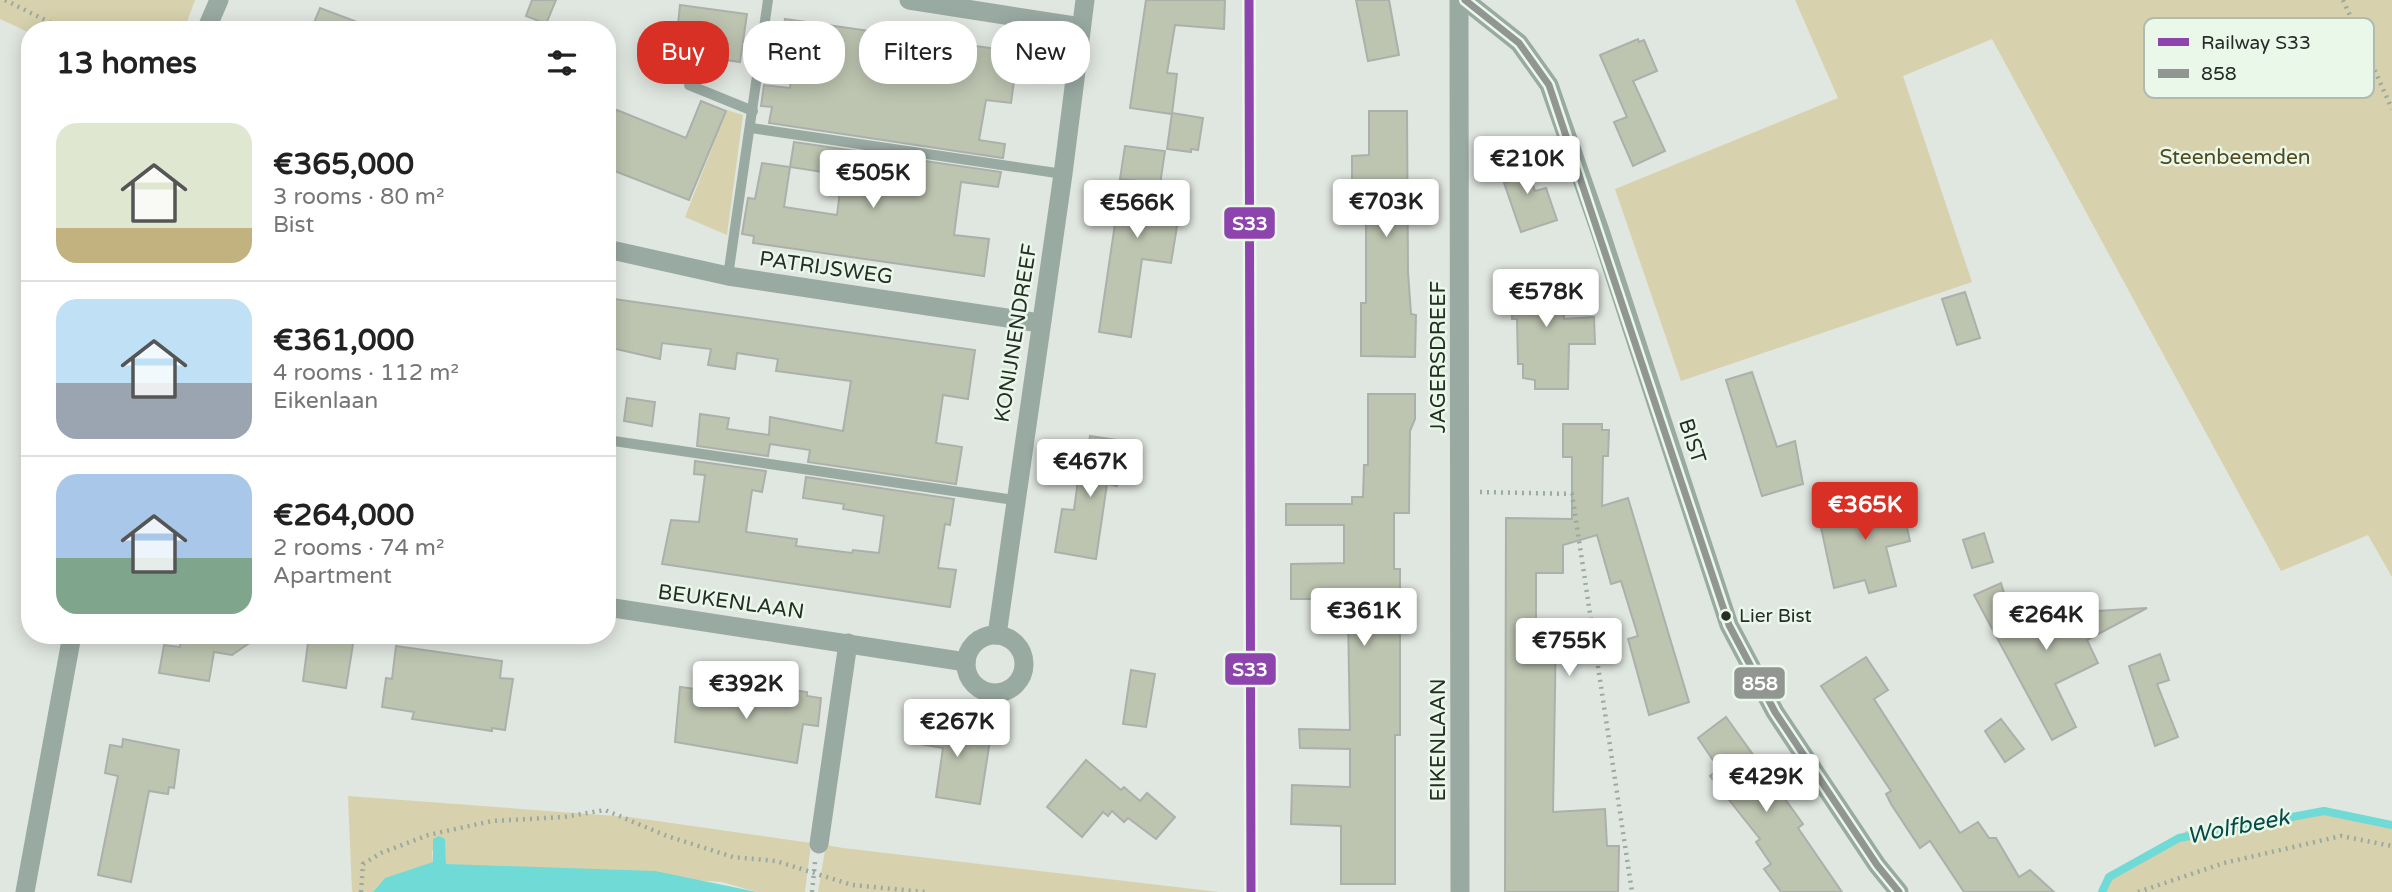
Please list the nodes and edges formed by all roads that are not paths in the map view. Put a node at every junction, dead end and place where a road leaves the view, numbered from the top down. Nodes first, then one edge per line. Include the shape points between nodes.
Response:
1 (219, 0) edge
2 (768, 0) edge
3 (909, 0) edge
4 (1085, 0) edge
5 (1459, 0) edge
6 (1465, 0) edge
7 (210, 21) edge
8 (1043, 21) edge
9 (1082, 21) edge
10 (1074, 84) edge
11 (689, 85) dead end
12 (753, 111) junction
13 (751, 128) junction
14 (1063, 174) junction
15 (616, 251) edge
16 (728, 276) junction
17 (1040, 323) junction
18 (616, 441) edge
19 (1014, 500) junction
20 (1462, 588) joint
21 (616, 608) edge
22 (996, 635) junction
23 (848, 643) junction
24 (70, 644) edge
25 (966, 662) junction
26 (819, 844) dead end
27 (25, 892) edge
28 (1460, 892) edge
29 (1899, 892) edge

1 - 7 street
2 - 12 lane
3 - 8 street
4 - 9 street, KONIJNENDREEF
5 - 20 street, JAGERSDREEF
6 - 29 street, BIST via 1519,43 1549,85 1729,625 1775,712
10 - 14 street, KONIJNENDREEF
11 - 12 lane
12 - 13 lane
13 - 14 lane
13 - 16 lane
14 - 17 street, KONIJNENDREEF
15 - 16 street, PATRIJSWEG
16 - 17 street, PATRIJSWEG
17 - 19 street, KONIJNENDREEF
18 - 19 lane
19 - 22 street
20 - 28 street, EIKENLAAN
21 - 23 street, BEUKENLAAN
22 - 25 street via 973,644
22 - 25 street via 1020,648 1024,666 1018,683 1002,692 984,691 970,679
23 - 25 street, BEUKENLAAN
23 - 26 street
24 - 27 street

